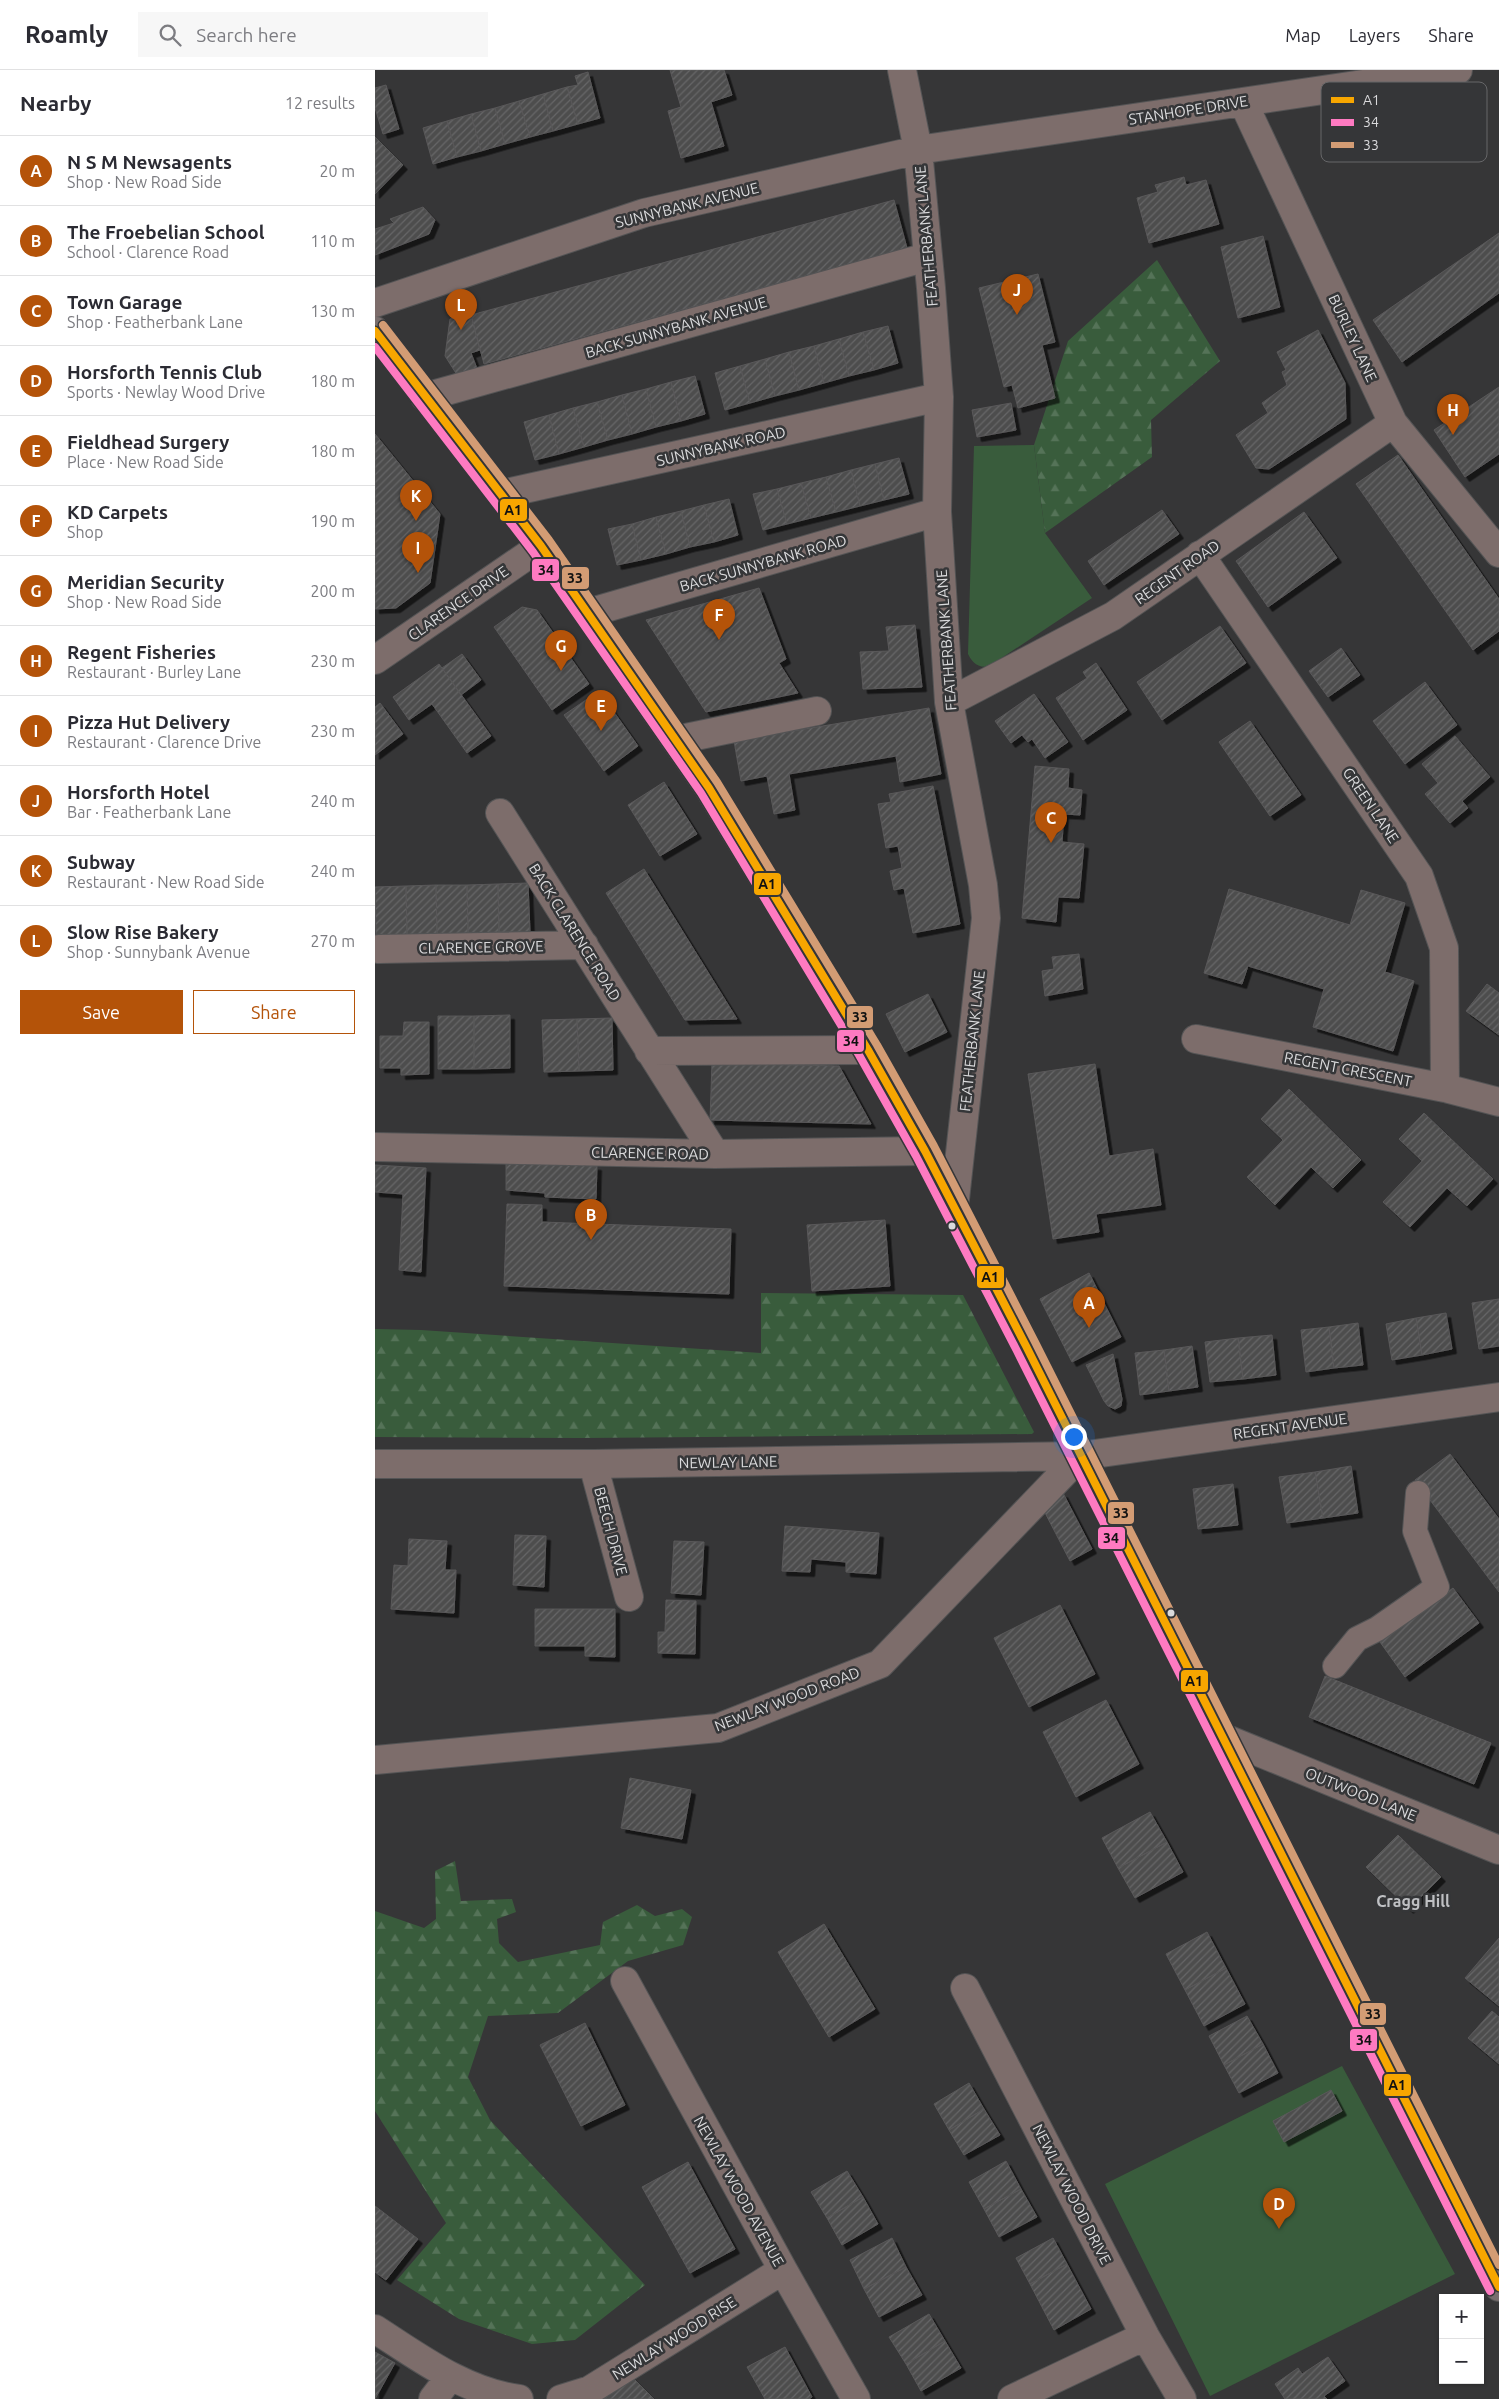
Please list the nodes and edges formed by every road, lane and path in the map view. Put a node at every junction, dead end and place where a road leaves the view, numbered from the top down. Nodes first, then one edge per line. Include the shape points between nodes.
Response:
1 (902, 70) edge
2 (1458, 70) edge
3 (1377, 82) edge
4 (1321, 90) edge
5 (1243, 102) junction
6 (918, 150) junction
7 (927, 257) junction
8 (375, 303) edge
9 (375, 331) edge
10 (425, 397) junction
11 (939, 397) junction
12 (1393, 423) junction
13 (502, 494) junction
14 (937, 512) junction
15 (541, 546) junction
16 (1499, 553) edge
17 (1200, 555) junction
18 (588, 613) junction
19 (375, 660) edge
20 (949, 702) junction
21 (817, 711) dead end
22 (676, 740) junction
23 (500, 813) dead end
24 (584, 945) junction
25 (379, 949) dead end
26 (1195, 1038) dead end
27 (868, 1050) junction
28 (649, 1051) junction
29 (1445, 1088) junction
30 (1499, 1102) edge
31 (375, 1147) edge
32 (925, 1151) junction
33 (715, 1154) junction
34 (955, 1208) junction
35 (1499, 1397) edge
36 (1080, 1456) junction
37 (375, 1464) edge
38 (593, 1464) junction
39 (1418, 1493) dead end
40 (629, 1597) dead end
41 (1335, 1666) dead end
42 (1224, 1738) junction
43 (375, 1760) edge
44 (1499, 1850) edge
45 (625, 1981) dead end
46 (965, 1988) dead end
47 (783, 2270) junction
48 (1499, 2286) edge
49 (375, 2329) edge
50 (1145, 2336) junction
51 (450, 2377) junction
52 (433, 2399) edge
53 (519, 2399) edge
54 (561, 2399) edge
55 (856, 2399) edge
56 (1012, 2399) edge
57 (1182, 2399) edge

1 - 6 street, FEATHERBANK LANE
2 - 3 street, STANHOPE DRIVE
4 - 5 street, STANHOPE DRIVE
5 - 6 street, STANHOPE DRIVE
5 - 12 street, BURLEY LANE
6 - 7 street, FEATHERBANK LANE
6 - 8 street, SUNNYBANK AVENUE via 644,212
7 - 10 street, BACK SUNNYBANK AVENUE
7 - 11 street, FEATHERBANK LANE
9 - 10 main road
10 - 13 main road
11 - 13 street, SUNNYBANK ROAD
11 - 14 street, FEATHERBANK LANE
12 - 16 street, BURLEY LANE
12 - 17 street, REGENT ROAD
13 - 15 main road
14 - 18 street, BACK SUNNYBANK ROAD
14 - 20 street, FEATHERBANK LANE
15 - 18 main road
15 - 19 street, CLARENCE DRIVE
17 - 20 street, REGENT ROAD via 1113,616
17 - 29 street, GREEN LANE via 1419,876 1444,948
18 - 22 main road
20 - 34 street, FEATHERBANK LANE via 987,918
21 - 22 street
22 - 27 main road via 709,788
23 - 24 street, BACK CLARENCE ROAD
24 - 25 street, CLARENCE GROVE
24 - 28 street, BACK CLARENCE ROAD
26 - 29 street, REGENT CRESCENT
27 - 28 street
27 - 32 main road
28 - 33 street, BACK CLARENCE ROAD
29 - 30 street, REGENT CRESCENT
31 - 33 street, CLARENCE ROAD
32 - 33 street, CLARENCE ROAD
32 - 34 main road
34 - 36 main road
35 - 36 street, REGENT AVENUE
36 - 38 street, NEWLAY LANE
36 - 42 main road
36 - 43 street, NEWLAY WOOD ROAD via 880,1664 719,1728
37 - 38 street, NEWLAY LANE
38 - 40 street, BEECH DRIVE
39 - 41 street via 1415,1530 1437,1587 1377,1629 1357,1639
42 - 44 street, OUTWOOD LANE
42 - 48 main road
45 - 47 street, NEWLAY WOOD AVENUE
46 - 50 street, NEWLAY WOOD DRIVE
47 - 54 street, NEWLAY WOOD RISE via 590,2390
47 - 55 street, NEWLAY WOOD AVENUE
49 - 51 street
50 - 56 street
50 - 57 street, NEWLAY WOOD DRIVE
51 - 52 street
51 - 53 street via 499,2396

